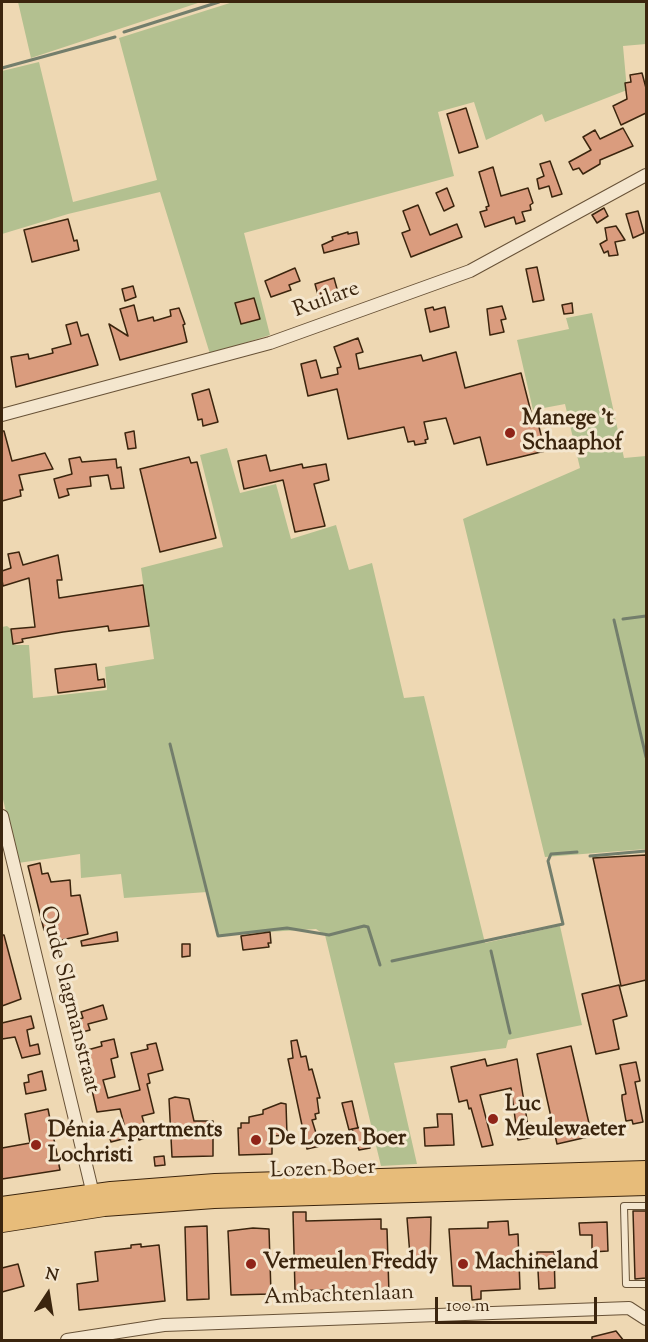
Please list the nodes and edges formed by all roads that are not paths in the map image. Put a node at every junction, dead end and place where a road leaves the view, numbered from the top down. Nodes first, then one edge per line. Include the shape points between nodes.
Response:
1 (646, 175) edge
2 (2, 415) edge
3 (2, 816) edge
4 (646, 1171) edge
5 (646, 1185) edge
6 (93, 1194) junction
7 (646, 1206) edge
8 (2, 1207) edge
9 (2, 1222) edge
10 (646, 1284) edge
11 (646, 1317) edge
12 (67, 1341) edge

1 - 2 street, Ruilare via 459,275 270,343
3 - 6 street, Oude Slagmanstraat
4 - 6 main road, Lozen Boer via 214,1184
5 - 9 main road, Lozen Boer via 203,1199 104,1206
6 - 8 main road, Lozen Boer
7 - 10 lane via 624,1206 627,1284
11 - 12 street, Ambachtenlaan via 629,1308 164,1324

